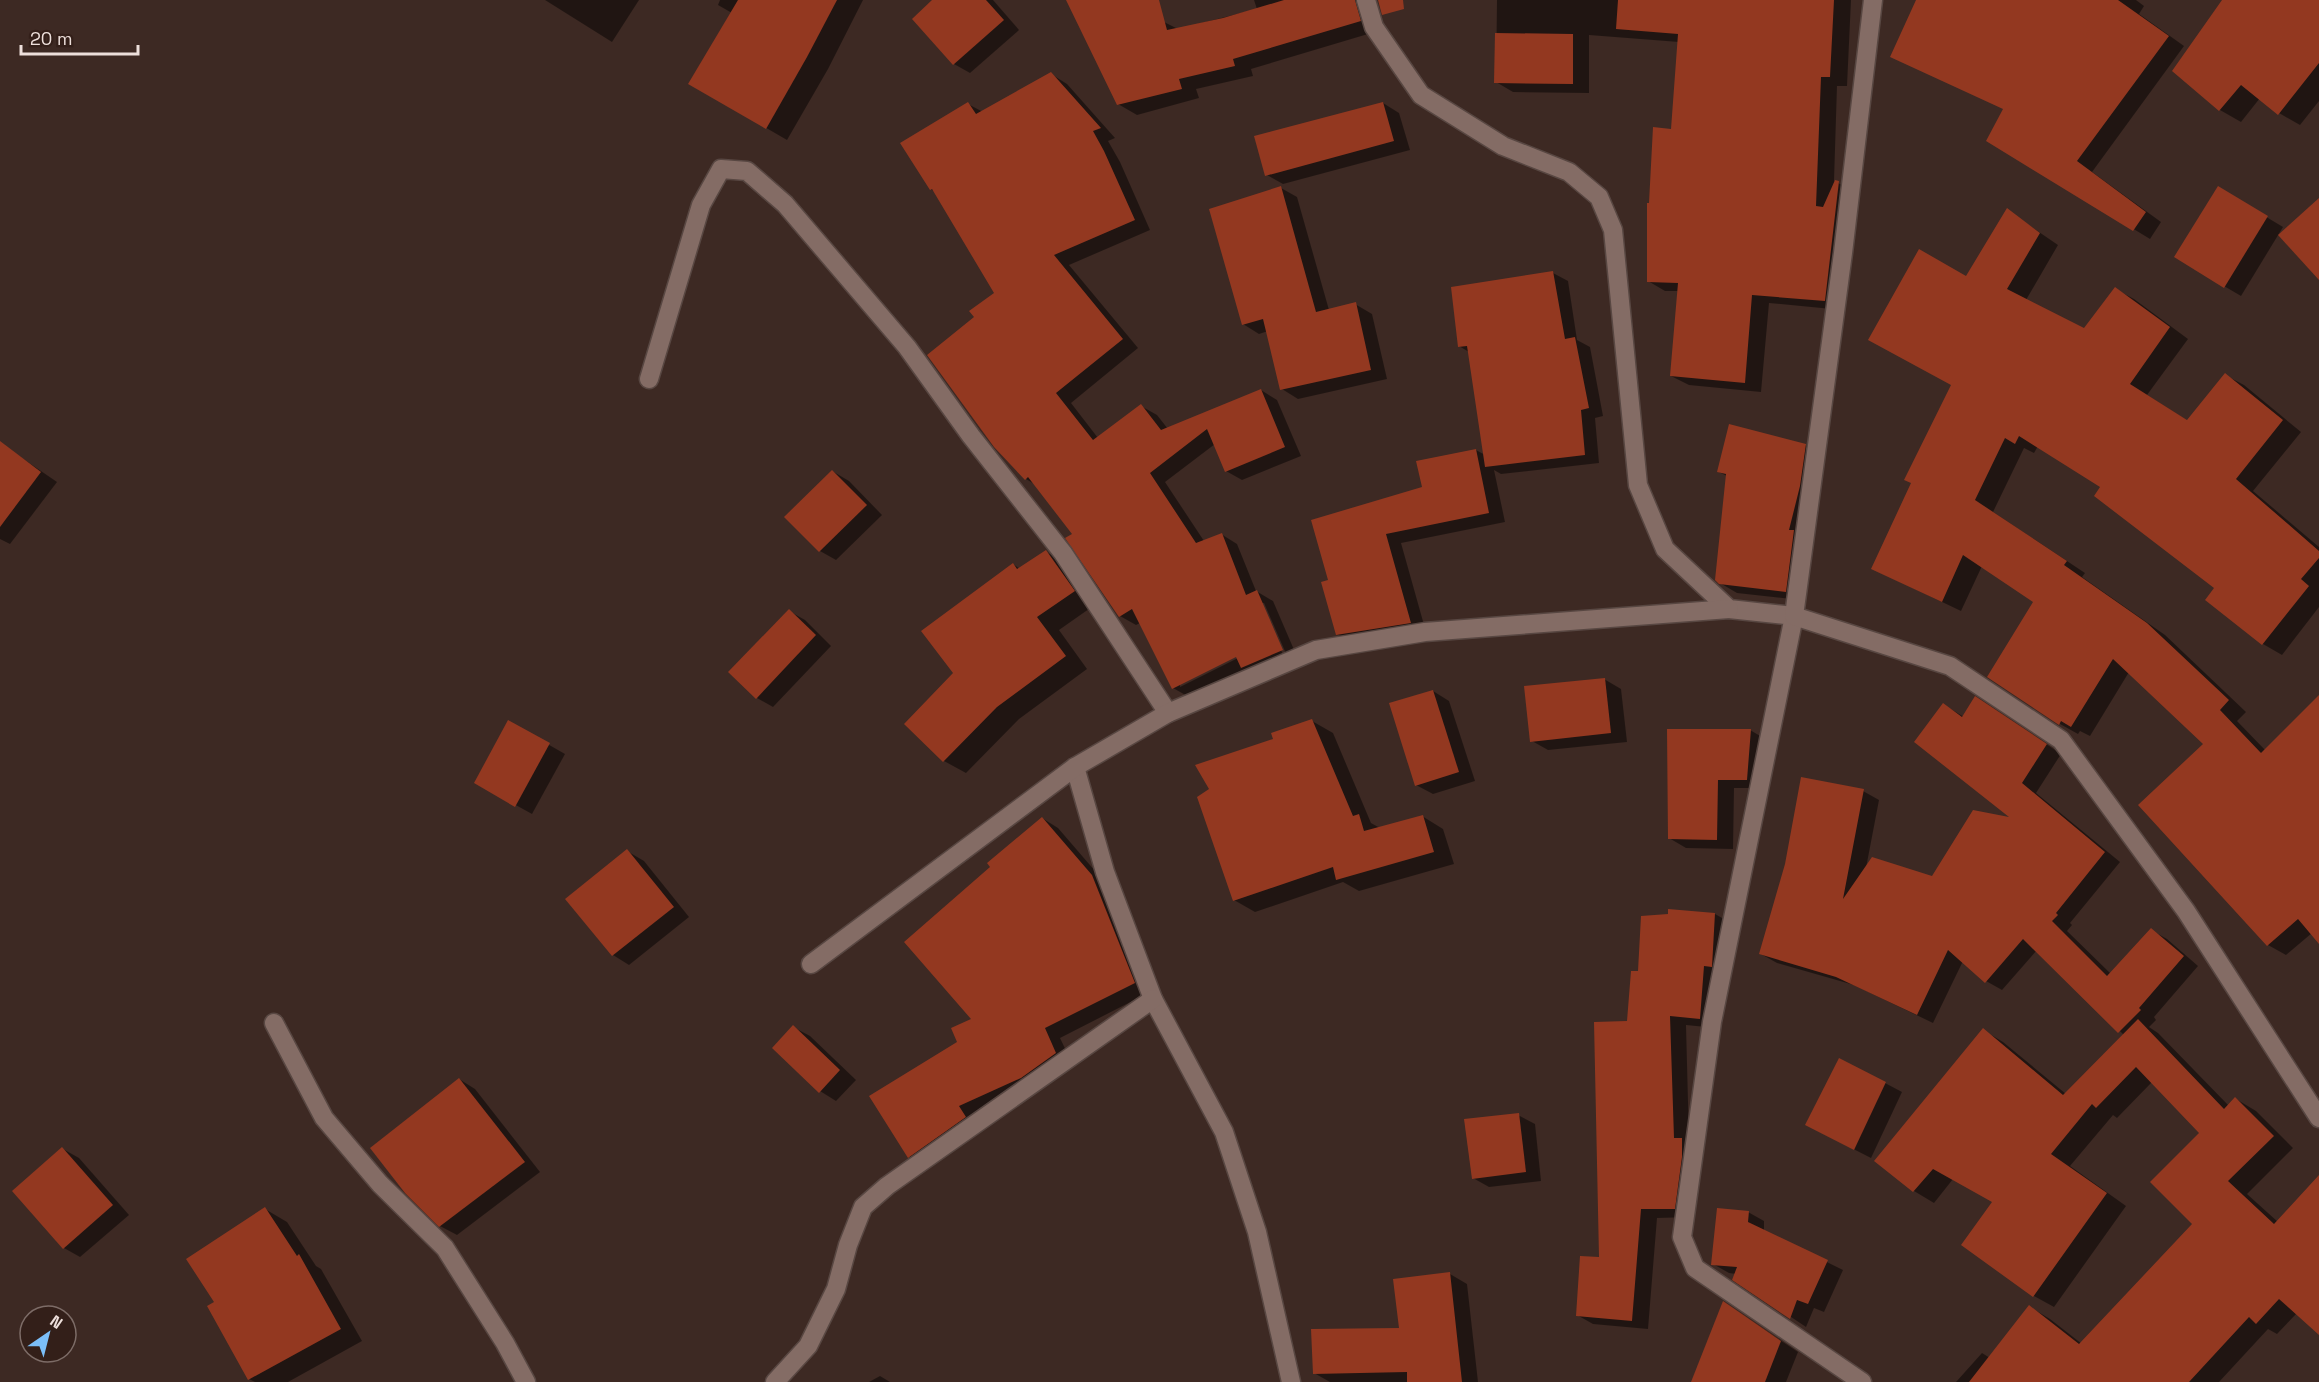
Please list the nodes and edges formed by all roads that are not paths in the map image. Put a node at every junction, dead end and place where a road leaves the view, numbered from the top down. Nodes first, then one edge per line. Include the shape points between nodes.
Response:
1 (1366, 0) edge
2 (1873, 0) edge
3 (649, 379) dead end
4 (1729, 609) junction
5 (1794, 616) junction
6 (1168, 713) junction
7 (1075, 767) junction
8 (811, 964) dead end
9 (1153, 999) junction
10 (274, 1023) dead end
11 (2319, 1118) edge
12 (526, 1382) edge
13 (775, 1382) edge
14 (1291, 1382) edge
15 (1862, 1382) edge

1 - 4 street via 1374,27 1421,95 1503,146 1569,172 1599,197 1613,230 1638,485 1665,549
2 - 5 street
3 - 6 street via 701,205 721,169 747,171 784,204 907,347 1063,553
4 - 5 street
4 - 6 street via 1425,632 1316,650
5 - 11 street via 1950,666 2061,740 2186,912
5 - 15 street via 1712,1022 1682,1237 1695,1268
6 - 7 street
7 - 8 street
7 - 9 street via 1105,872
9 - 13 street via 887,1186 863,1207 836,1289 808,1346
9 - 14 street via 1224,1132 1257,1232
10 - 12 street via 324,1118 380,1184 445,1248

